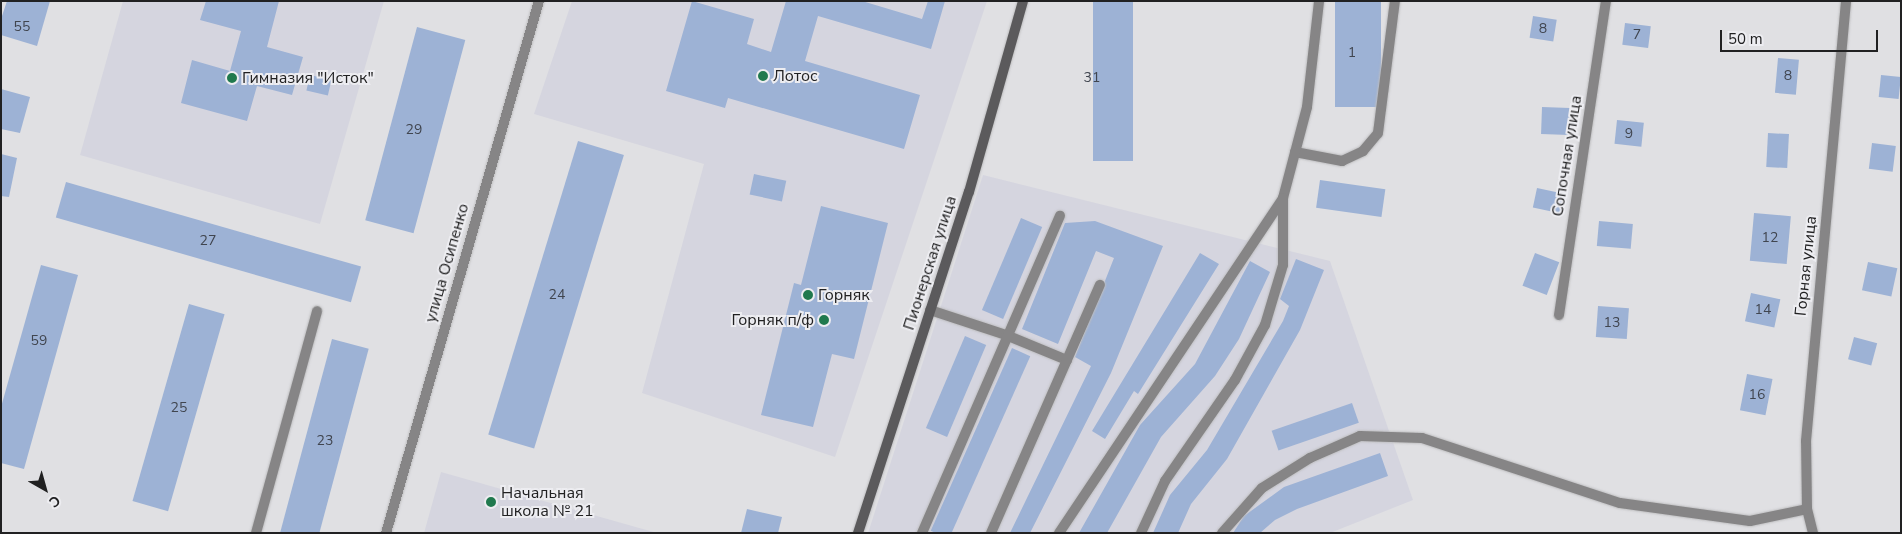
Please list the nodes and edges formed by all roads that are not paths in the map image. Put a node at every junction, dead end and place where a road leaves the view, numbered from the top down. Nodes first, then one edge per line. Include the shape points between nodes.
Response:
1 (539, 1) edge
2 (1023, 1) edge
3 (1320, 1) edge
4 (1395, 1) edge
5 (1606, 1) edge
6 (1846, 1) edge
7 (1295, 152) junction
8 (1283, 198) junction
9 (1060, 216) dead end
10 (1100, 284) dead end
11 (930, 310) junction
12 (317, 311) dead end
13 (1559, 315) dead end
14 (1006, 335) junction
15 (1067, 360) junction
16 (1807, 509) junction
17 (256, 533) edge
18 (386, 533) edge
19 (858, 533) edge
20 (922, 533) edge
21 (991, 533) edge
22 (1059, 533) edge
23 (1141, 533) edge
24 (1222, 533) edge
25 (1814, 533) edge

1 - 18 street, улица Осипенко
2 - 11 main road, Пионерская улица via 969,192
3 - 7 street via 1307,107
4 - 7 street via 1378,133 1363,151 1342,161
5 - 13 street, Сопочная улица
6 - 16 street, Горная улица via 1811,371 1806,441
7 - 8 street
8 - 22 street
8 - 23 street via 1282,265 1265,325 1235,380 1165,481
9 - 14 street
10 - 15 street
11 - 14 street
11 - 19 main road, Пионерская улица
12 - 17 street
14 - 15 street
14 - 20 street
15 - 21 street
16 - 24 street via 1750,522 1620,503 1422,438 1360,436 1310,458 1262,488
16 - 25 street, Горная улица

